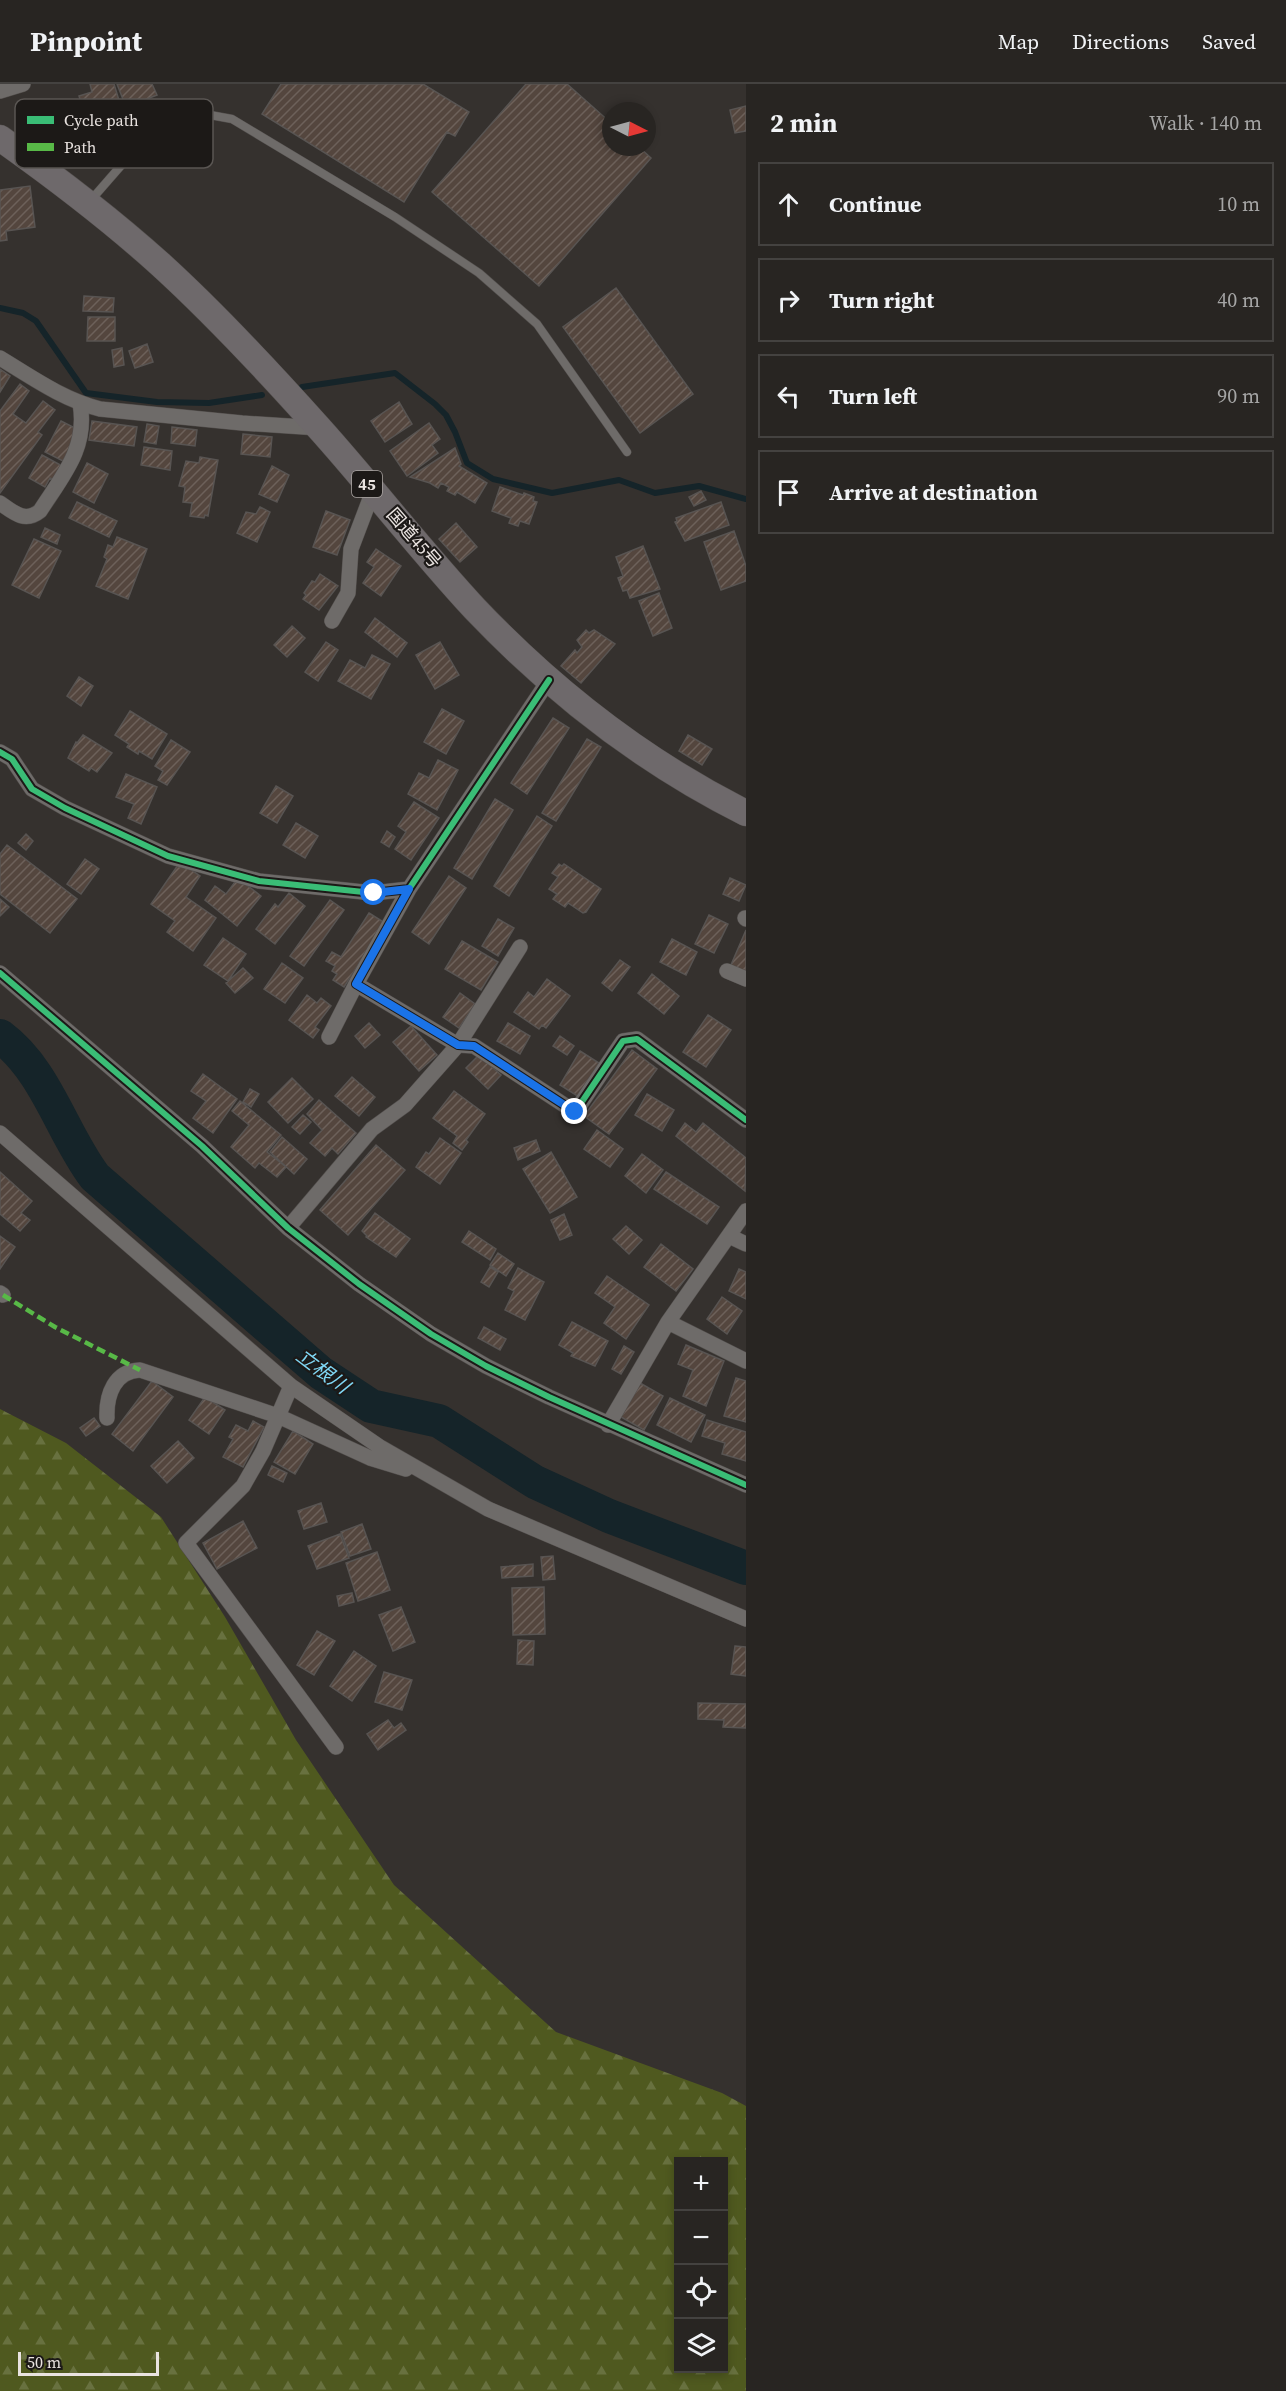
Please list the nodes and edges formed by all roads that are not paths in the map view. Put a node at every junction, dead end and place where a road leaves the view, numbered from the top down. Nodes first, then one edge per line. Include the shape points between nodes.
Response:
1 (23, 84) edge
2 (0, 91) edge
3 (213, 116) edge
4 (0, 138) edge
5 (15, 149) edge
6 (41, 168) edge
7 (119, 168) edge
8 (88, 203) junction
9 (0, 358) edge
10 (80, 404) junction
11 (320, 429) junction
12 (627, 452) dead end
13 (373, 491) junction
14 (0, 503) edge
15 (332, 621) dead end
16 (549, 680) junction
17 (0, 752) edge
18 (746, 813) edge
19 (409, 889) junction
20 (520, 947) dead end
21 (727, 971) dead end
22 (0, 973) edge
23 (746, 979) edge
24 (356, 984) junction
25 (329, 1036) dead end
26 (458, 1045) junction
27 (746, 1120) edge
28 (0, 1133) edge
29 (746, 1211) edge
30 (288, 1228) junction
31 (729, 1236) junction
32 (746, 1244) edge
33 (668, 1322) junction
34 (746, 1361) edge
35 (291, 1386) junction
36 (278, 1416) junction
37 (107, 1418) dead end
38 (608, 1425) junction
39 (428, 1475) junction
40 (746, 1485) edge
41 (746, 1618) edge
42 (336, 1747) dead end

1 - 2 street
3 - 12 lane via 232,119 395,217 479,273 537,324
4 - 5 highway, 国道45号 / 45
6 - 8 highway, 国道45号 / 45
7 - 8 lane
8 - 11 highway, 国道45号 / 45 via 159,263 227,329
9 - 10 street
10 - 11 street
10 - 14 street via 83,420 75,456 40,510 25,518
11 - 13 highway, 国道45号 / 45
13 - 15 street via 351,549 348,593
13 - 16 highway, 国道45号 / 45 via 475,609
16 - 18 highway, 国道45号 / 45 via 645,756
16 - 19 street
17 - 19 street via 12,759 32,789 168,856 259,881 374,893
19 - 24 street
20 - 26 street
21 - 23 street
22 - 30 street via 202,1146
24 - 25 street
24 - 26 street
26 - 27 street via 474,1046 575,1112 623,1041 637,1039
26 - 30 street via 405,1105 372,1129
28 - 35 street
29 - 31 street
30 - 38 street via 431,1334 486,1366
31 - 32 street
31 - 33 street
33 - 34 street
33 - 38 street
35 - 36 street
35 - 39 street
36 - 37 street via 130,1370 117,1379 106,1403
36 - 39 street via 370,1458
36 - 42 street via 243,1486 186,1543
38 - 40 street
39 - 41 street via 488,1509

